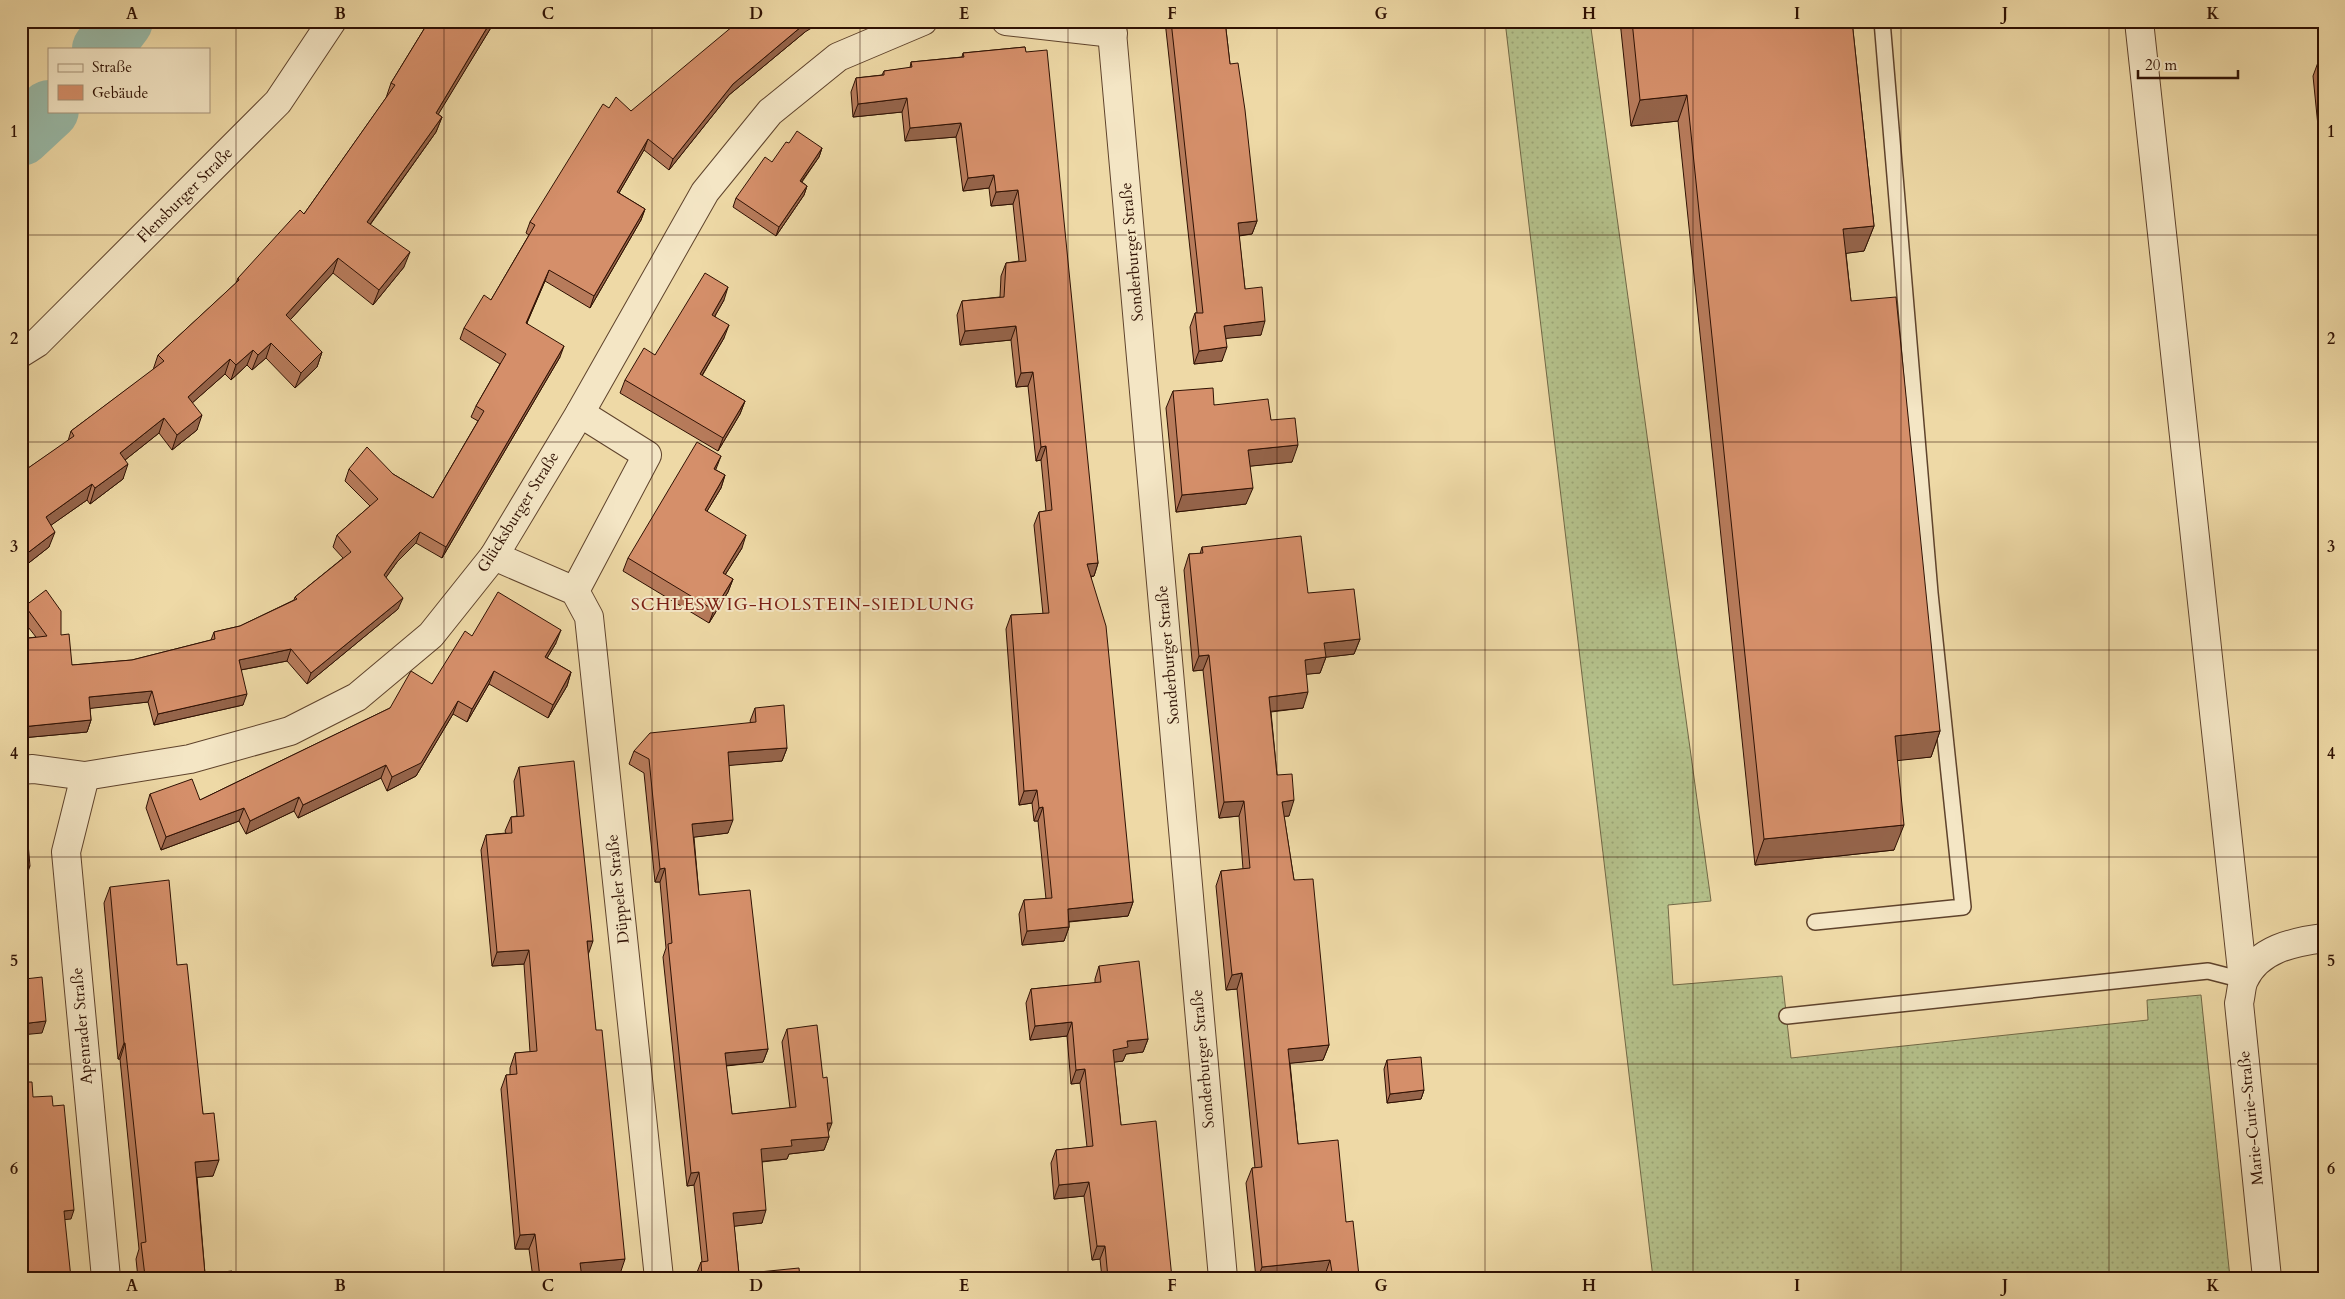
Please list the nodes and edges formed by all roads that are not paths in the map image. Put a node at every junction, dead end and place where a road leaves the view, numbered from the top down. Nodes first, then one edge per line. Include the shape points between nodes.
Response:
1 (332, 21) edge
2 (923, 21) edge
3 (1006, 21) edge
4 (1882, 21) edge
5 (2139, 21) edge
6 (1112, 27) edge
7 (21, 353) edge
8 (580, 413) junction
9 (494, 556) junction
10 (575, 591) junction
11 (21, 770) edge
12 (85, 776) junction
13 (1815, 922) dead end
14 (2324, 938) edge
15 (2250, 971) junction
16 (1788, 1016) dead end
17 (106, 1278) edge
18 (659, 1278) edge
19 (1222, 1278) edge
20 (2267, 1278) edge

1 - 7 street, Flensburger Straße via 278,102 38,343
2 - 8 street, Glücksburger Straße via 838,57 770,112 705,192
3 - 6 street, Sonderburger Straße
4 - 13 lane via 1930,593 1963,907
5 - 15 street, Marie-Curie-Straße
6 - 19 street, Sonderburger Straße
8 - 9 street, Glücksburger Straße
8 - 10 street via 647,455
9 - 10 street
9 - 12 street, Glücksburger Straße via 431,635 357,697 290,731 190,759
10 - 18 street, Düppeler Straße via 589,617
11 - 12 street, Glücksburger Straße
12 - 17 street, Apenrader Straße via 66,852
14 - 15 street via 2296,941 2272,951
15 - 16 lane via 2208,971
15 - 20 street, Marie-Curie-Straße via 2239,1003

